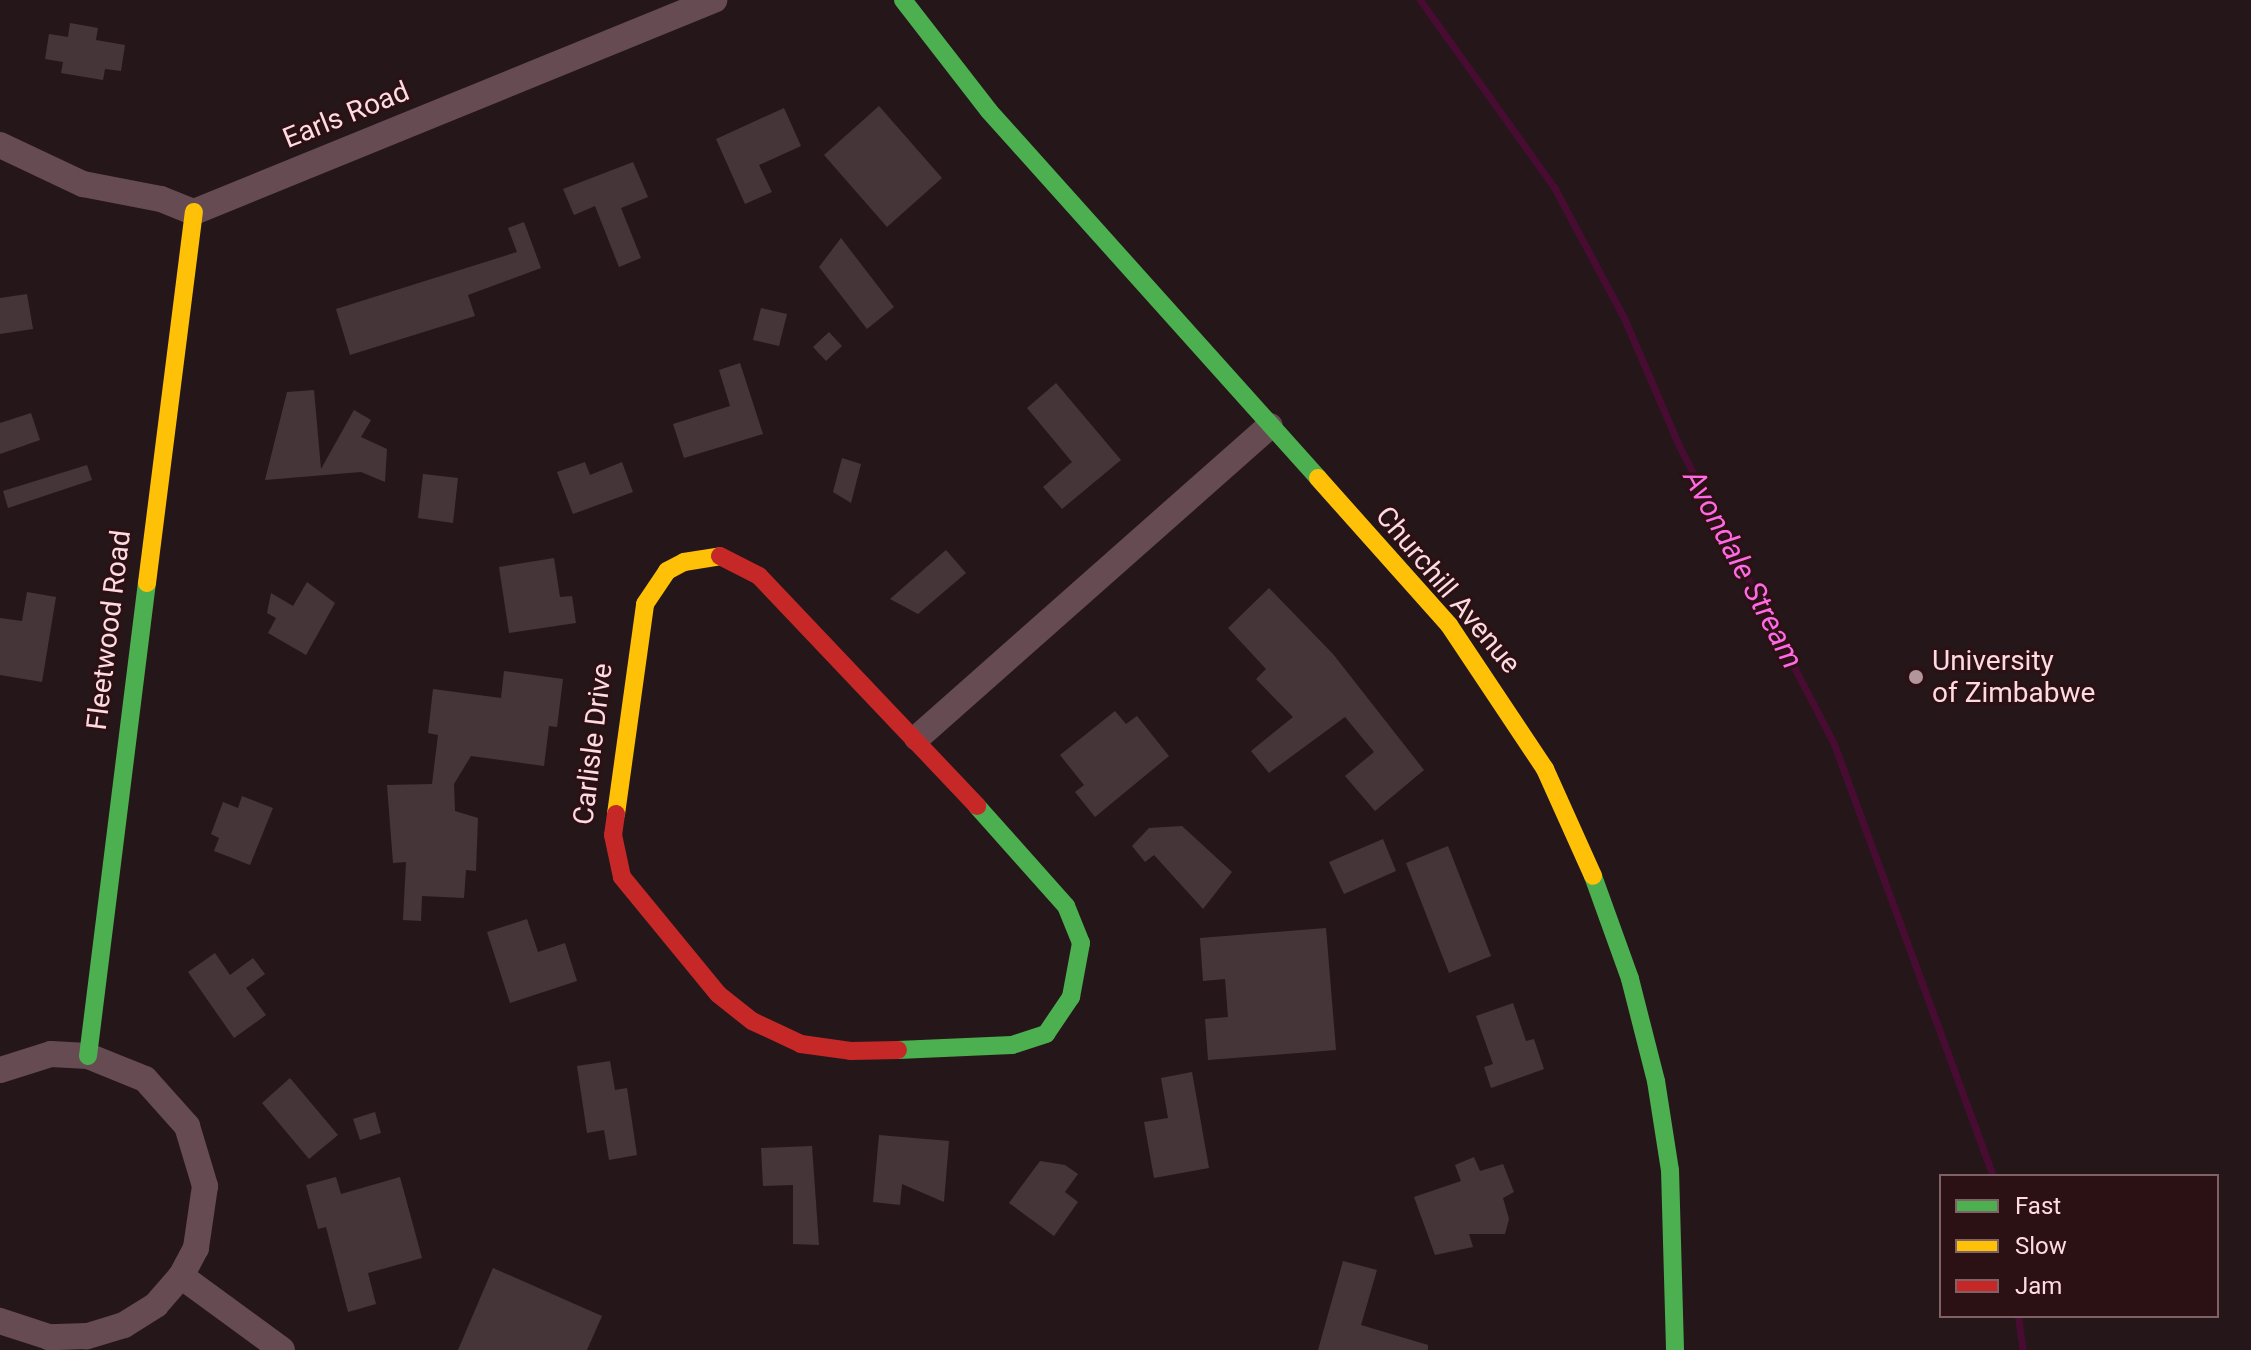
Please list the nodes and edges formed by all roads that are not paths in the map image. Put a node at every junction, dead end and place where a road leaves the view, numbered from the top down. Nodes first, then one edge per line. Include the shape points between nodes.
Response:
1 (714, 0) edge
2 (903, 0) edge
3 (0, 145) edge
4 (194, 212) junction
5 (1270, 426) junction
6 (917, 738) junction
7 (88, 1056) junction
8 (0, 1070) edge
9 (181, 1276) junction
10 (0, 1321) edge
11 (282, 1350) edge
12 (1675, 1350) edge

1 - 4 street, Earls Road
2 - 5 street, Churchill Avenue via 989,111
3 - 4 street via 83,184 161,199
4 - 7 street, Fleetwood Road
5 - 6 street
5 - 12 street, Churchill Avenue via 1449,625 1516,720 1572,827 1630,979 1656,1081 1670,1170
6 - 6 street, Carlisle Drive via 1013,842 1076,923 1081,943 1071,997 1046,1034 1012,1045 851,1051 801,1044 775,1034 718,994 636,898 616,858 615,797 627,705 653,585 684,562 720,556 740,563 759,576
7 - 8 street via 51,1054
7 - 9 street via 145,1079 169,1100 194,1140 205,1186 204,1218
9 - 10 street via 134,1318 87,1336 49,1337
9 - 11 street

